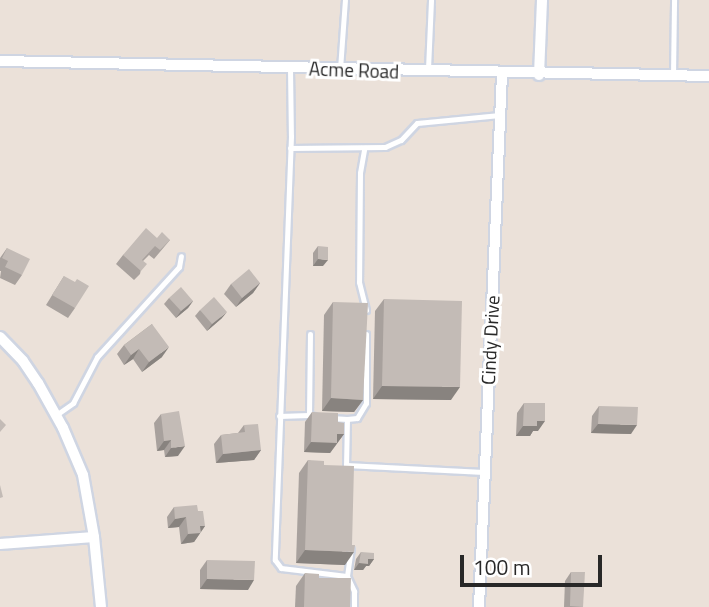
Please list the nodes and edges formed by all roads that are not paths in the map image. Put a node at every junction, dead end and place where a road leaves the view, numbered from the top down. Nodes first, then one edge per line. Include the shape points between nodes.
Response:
1 (345, 0) edge
2 (431, 0) edge
3 (542, 0) edge
4 (674, 0) edge
5 (0, 61) edge
6 (290, 68) junction
7 (340, 69) junction
8 (428, 72) junction
9 (502, 74) junction
10 (539, 75) junction
11 (673, 76) junction
12 (709, 76) edge
13 (500, 115) junction
14 (290, 148) junction
15 (364, 150) junction
16 (181, 256) dead end
17 (310, 334) dead end
18 (0, 338) edge
19 (56, 415) junction
20 (309, 415) junction
21 (279, 416) junction
22 (347, 419) junction
23 (484, 472) junction
24 (352, 535) edge
25 (94, 537) junction
26 (0, 544) edge
27 (347, 576) junction
28 (101, 607) edge
29 (354, 607) edge
30 (479, 607) edge

1 - 7 lane
2 - 8 lane
3 - 10 street
4 - 11 lane
5 - 6 street, Acme Road
6 - 7 street, Acme Road
6 - 14 lane
7 - 8 street, Acme Road
8 - 9 street, Acme Road
9 - 10 street, Acme Road
9 - 13 street, Cindy Drive
10 - 11 street, Acme Road
11 - 12 street, Acme Road
13 - 15 lane via 417,123 401,140
13 - 23 street, Cindy Drive
14 - 15 lane
14 - 21 lane
15 - 22 lane via 359,282 366,311 366,403 357,418
16 - 19 lane via 179,267 97,357 73,403
17 - 20 lane
18 - 19 street via 23,361
19 - 25 street via 83,475
20 - 21 lane
20 - 22 lane
21 - 27 lane via 276,565
22 - 23 lane via 346,465
23 - 30 street, Cindy Drive
24 - 27 lane
25 - 26 street
25 - 28 street
27 - 29 lane via 355,591

